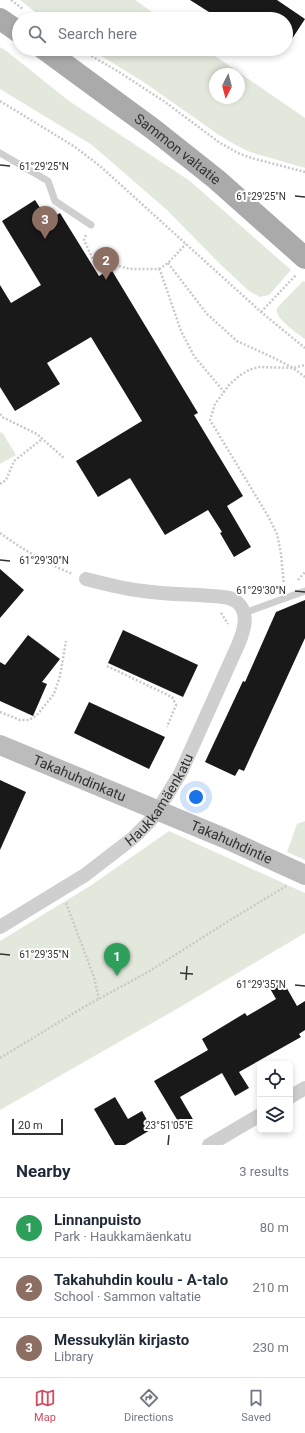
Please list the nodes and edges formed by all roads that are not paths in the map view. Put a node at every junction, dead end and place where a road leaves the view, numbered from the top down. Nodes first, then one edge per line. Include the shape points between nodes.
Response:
1 (0, 19) edge
2 (12, 27) edge
3 (54, 56) edge
4 (0, 153) edge
5 (91, 224) road end
6 (301, 266) edge
7 (86, 579) road end
8 (305, 591) edge
9 (244, 613) junction
10 (0, 745) edge
11 (158, 810) junction
12 (298, 879) edge
13 (0, 927) edge
14 (305, 1088) edge
15 (293, 1095) edge
16 (257, 1117) edge
17 (209, 1145) edge

1 - 2 main road
3 - 6 main road, Sammon valtatie via 216,179
4 - 5 lane via 48,181 55,201
7 - 9 street via 144,592 223,597 237,602
8 - 9 lane
9 - 11 street, Haukkamäenkatu via 244,628 238,645 181,772
10 - 11 street, Takahuhdinkatu
11 - 12 street, Takahuhdintie via 273,859
11 - 13 street, Haukkamäenkatu via 133,838 85,875
14 - 15 street
16 - 17 street

